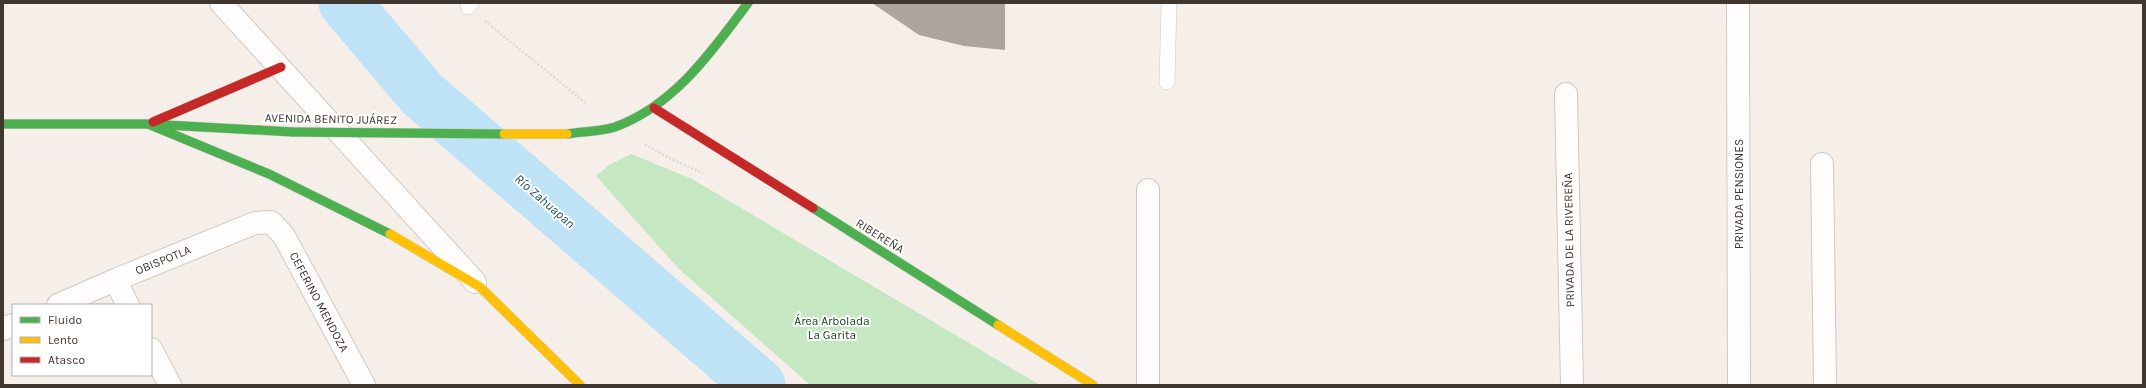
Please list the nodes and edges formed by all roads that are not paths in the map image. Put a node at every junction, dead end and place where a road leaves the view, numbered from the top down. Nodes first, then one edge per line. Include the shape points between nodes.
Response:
1 (221, 3) edge
2 (748, 3) edge
3 (1170, 3) edge
4 (1738, 3) edge
5 (281, 67) junction
6 (1167, 82) dead end
7 (1566, 94) dead end
8 (654, 108) junction
9 (3, 124) edge
10 (148, 124) junction
11 (1822, 164) dead end
12 (1148, 190) dead end
13 (271, 222) joint
14 (114, 280) junction
15 (480, 287) junction
16 (60, 304) edge
17 (127, 304) edge
18 (152, 351) edge
19 (170, 385) edge
20 (364, 385) edge
21 (580, 385) edge
22 (1093, 385) edge
23 (1148, 385) edge
24 (1572, 385) edge
25 (1739, 385) edge
26 (1825, 385) edge

1 - 5 street
2 - 8 street, AVENIDA BENITO JUÁREZ via 724,36 690,75
3 - 6 lane
4 - 25 street, PRIVADA PENSIONES
5 - 10 street
5 - 15 street
7 - 24 street, PRIVADA DE LA RIVEREÑA
8 - 10 street, AVENIDA BENITO JUÁREZ, bridge via 615,127 566,134 293,132
8 - 22 street, RIBEREÑA
9 - 10 street, AVENIDA BENITO JUÁREZ
10 - 15 street via 269,174 328,202 405,242
11 - 26 street
12 - 23 street
13 - 14 street, OBISPOTLA via 255,224
13 - 20 street, CEFERINO MENDOZA via 284,236
14 - 16 street, OBISPOTLA
14 - 17 street
15 - 21 street
18 - 19 street

